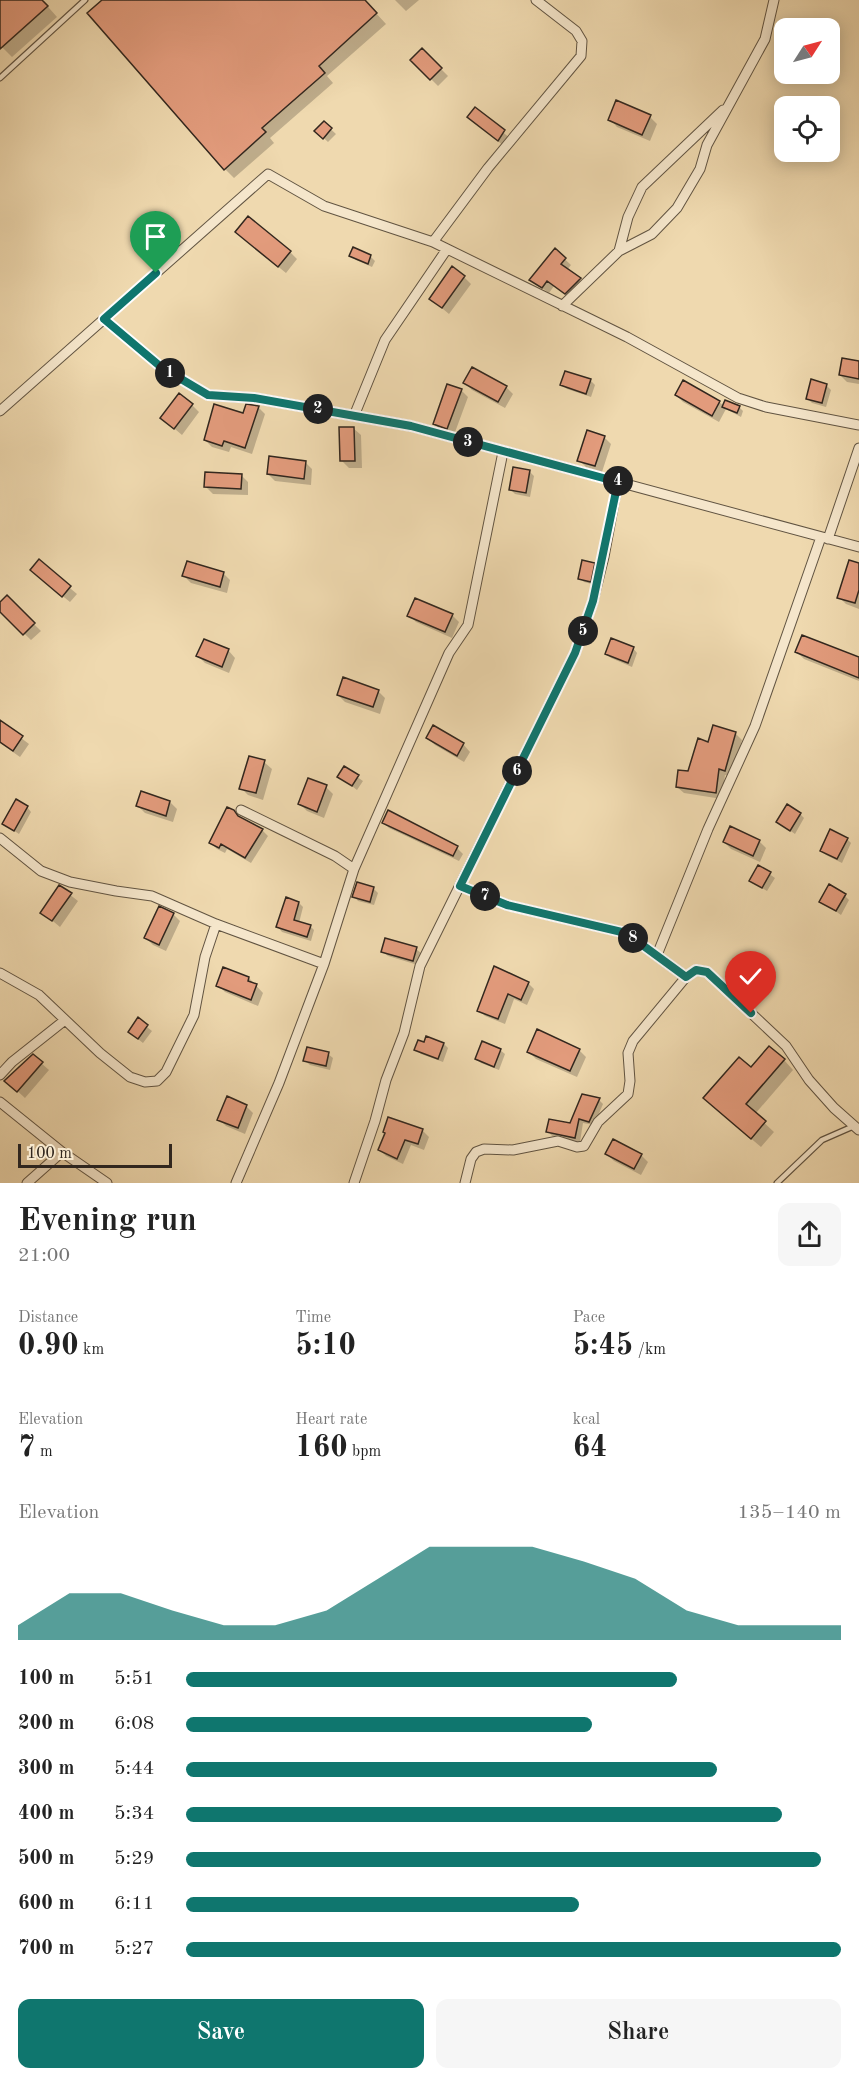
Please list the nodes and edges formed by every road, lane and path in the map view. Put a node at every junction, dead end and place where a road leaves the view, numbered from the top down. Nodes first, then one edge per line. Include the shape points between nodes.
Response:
1 (85, 0) edge
2 (536, 0) edge
3 (774, 0) edge
4 (0, 78) edge
5 (729, 104) junction
6 (433, 242) junction
7 (447, 249) junction
8 (619, 250) junction
9 (562, 306) junction
10 (104, 319) junction
11 (0, 411) edge
12 (354, 416) junction
13 (859, 425) edge
14 (859, 448) edge
15 (503, 452) junction
16 (618, 482) junction
17 (824, 538) junction
18 (859, 548) edge
19 (241, 810) dead end
20 (0, 838) edge
21 (354, 869) junction
22 (460, 886) junction
23 (216, 924) junction
24 (657, 955) junction
25 (324, 964) junction
26 (0, 973) edge
27 (686, 977) junction
28 (65, 1020) junction
29 (0, 1075) edge
30 (0, 1102) edge
31 (857, 1128) edge
32 (62, 1152) junction
33 (27, 1183) edge
34 (107, 1183) edge
35 (236, 1183) edge
36 (354, 1183) edge
37 (465, 1183) edge
38 (777, 1183) edge

1 - 4 lane
2 - 6 street via 576,31 582,41 581,56 488,168
3 - 5 street via 765,39
5 - 8 street via 642,187
5 - 8 street via 707,145 700,169 676,208 652,234
6 - 7 street
6 - 10 street via 324,206 268,174
7 - 9 street
7 - 12 street via 385,340
8 - 9 street
9 - 13 street via 738,398
10 - 11 street
10 - 12 street via 161,367 208,395 254,398
12 - 15 street via 411,426
14 - 17 street
15 - 16 street
15 - 21 street via 468,625 449,653
16 - 17 street
16 - 22 street via 593,601 575,653
17 - 18 street
17 - 24 street via 755,726
19 - 21 street via 335,855
20 - 23 street via 40,871 70,882 152,896
21 - 25 street
22 - 24 street via 507,905 626,933
22 - 36 street via 420,966 404,1033
23 - 25 street
23 - 28 street via 205,957 194,1016 166,1072 157,1081 130,1077
24 - 27 street
25 - 35 street
26 - 28 street via 39,996
27 - 31 street via 696,970 707,972 786,1046 809,1080
27 - 37 street via 633,1041 628,1053 628,1094 598,1122 584,1146 558,1141 513,1150 483,1149 471,1159
28 - 29 street
30 - 32 street
31 - 38 lane via 822,1140
32 - 33 street
32 - 34 street

